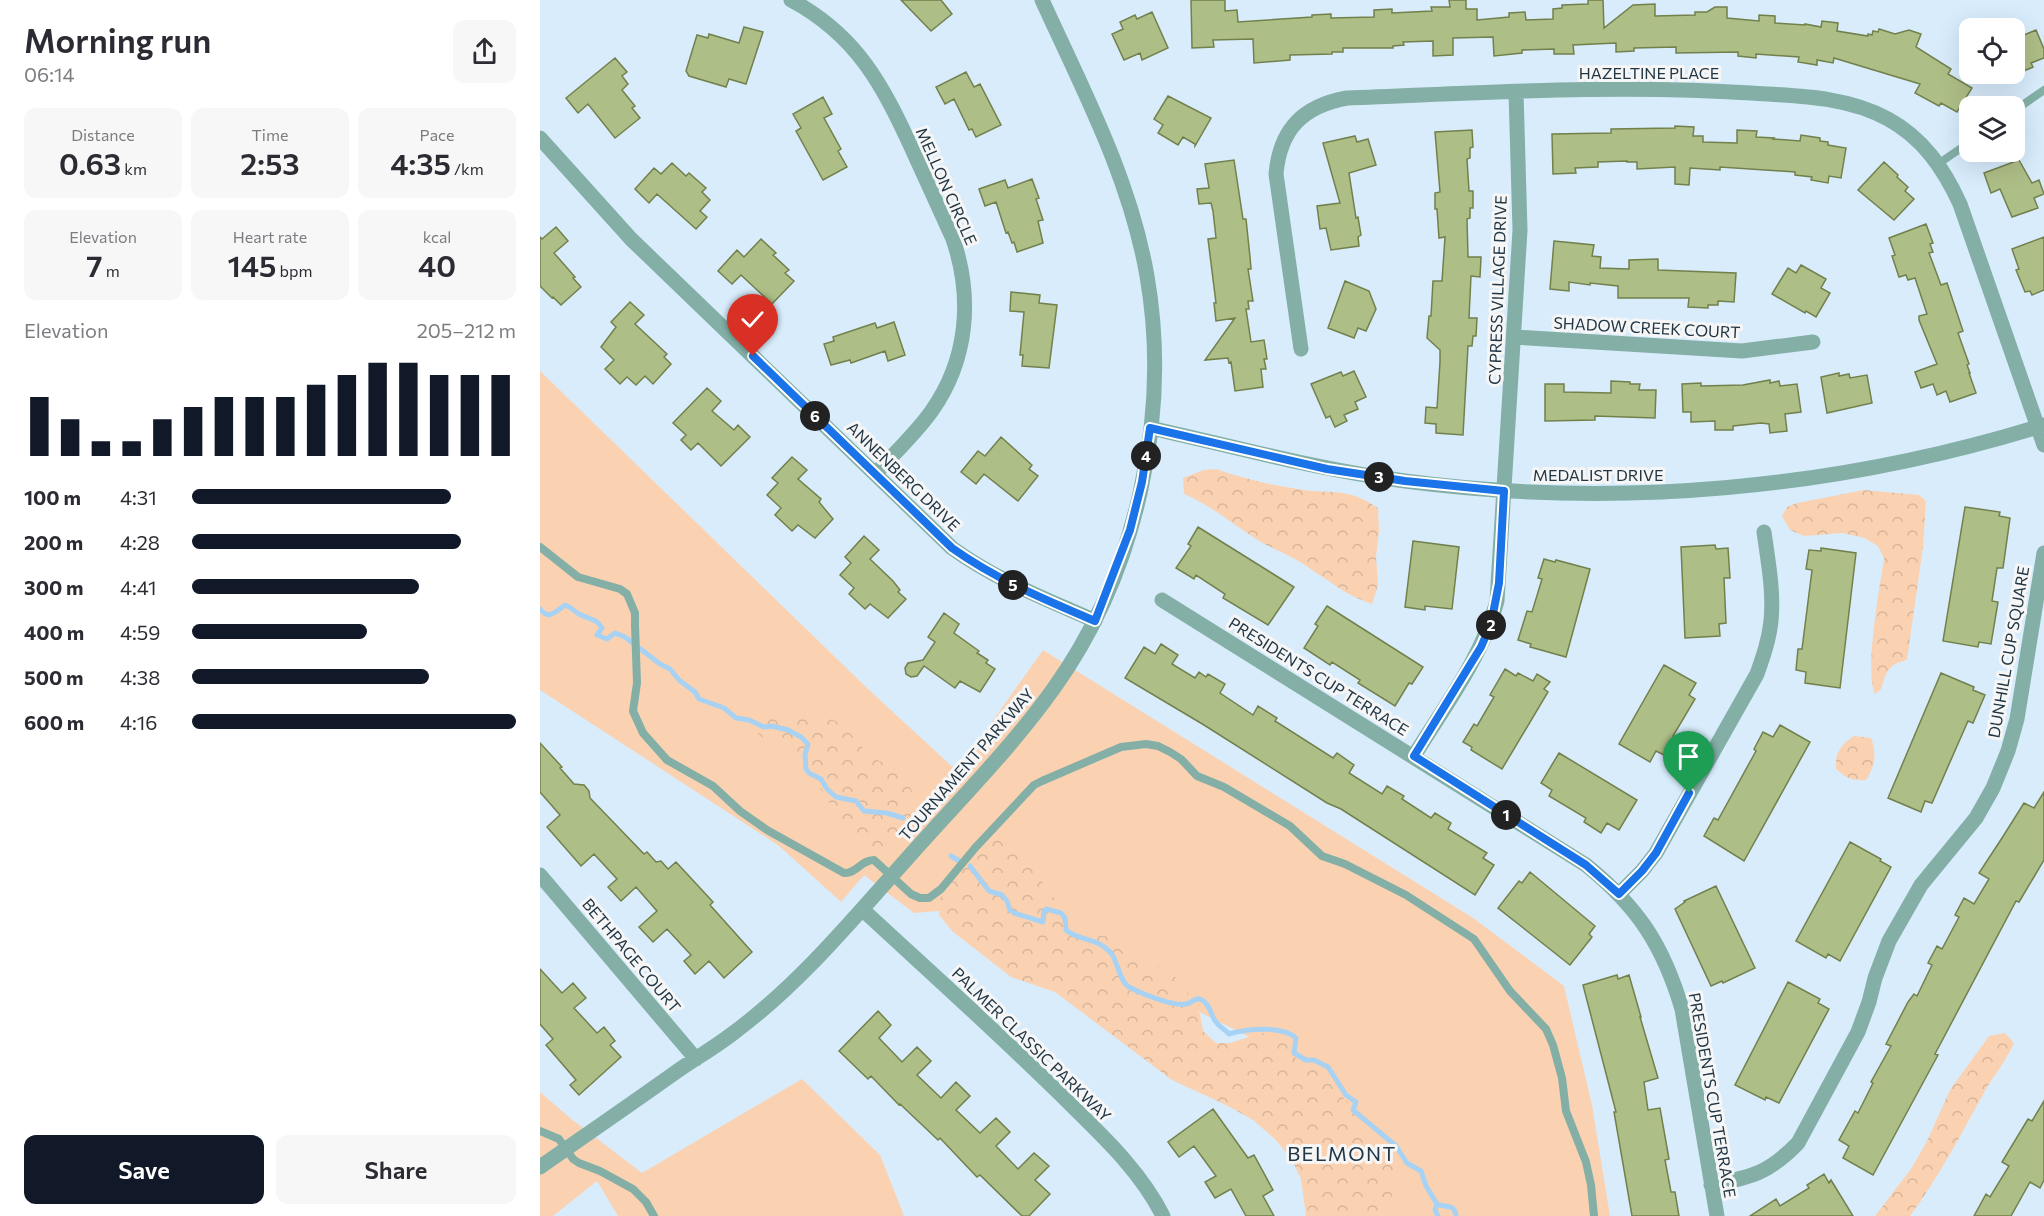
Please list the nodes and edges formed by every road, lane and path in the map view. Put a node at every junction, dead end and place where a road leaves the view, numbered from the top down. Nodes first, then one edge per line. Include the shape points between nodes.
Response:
1 (791, 0) edge
2 (1042, 0) edge
3 (2044, 90) edge
4 (1515, 92) junction
5 (2025, 103) edge
6 (540, 138) edge
7 (1959, 150) edge
8 (1938, 164) junction
9 (1514, 337) junction
10 (1814, 342) dead end
11 (1301, 349) dead end
12 (2041, 427) edge
13 (1150, 428) junction
14 (2044, 445) edge
15 (875, 474) junction
16 (1504, 491) junction
17 (1764, 532) dead end
18 (540, 547) edge
19 (2044, 553) edge
20 (1162, 600) dead end
21 (1095, 621) junction
22 (1414, 756) junction
23 (540, 875) edge
24 (892, 876) junction
25 (1619, 894) junction
26 (862, 910) junction
27 (696, 1059) junction
28 (540, 1131) edge
29 (566, 1149) junction
30 (540, 1167) edge
31 (1711, 1185) junction
32 (654, 1216) edge
33 (1163, 1216) edge
34 (1594, 1216) edge
35 (1717, 1216) edge

1 - 15 street, MELLON CIRCLE via 823,20 848,43 882,87 953,239 963,278 966,314 954,369 944,391 917,429
2 - 13 street, TOURNAMENT PARKWAY via 1109,147 1138,231 1153,327
3 - 5 lane
4 - 8 street, HAZELTINE PLACE via 1707,90 1843,102 1866,109 1912,135
4 - 9 street, CYPRESS VILLAGE DRIVE via 1520,230
4 - 11 street, HAZELTINE PLACE via 1347,98 1313,109 1290,130 1278,154 1276,174
6 - 15 street, ANNENBERG DRIVE via 631,239
7 - 8 lane
8 - 12 street, HAZELTINE PLACE via 1960,204
9 - 10 street, SHADOW CREEK COURT via 1742,351
9 - 16 street, CYPRESS VILLAGE DRIVE
12 - 14 street
12 - 16 street, MEDALIST DRIVE via 1892,464 1769,483 1659,492
13 - 16 street, MEDALIST DRIVE via 1327,469
13 - 21 street, TOURNAMENT PARKWAY via 1130,530
15 - 21 street, ANNENBERG DRIVE via 952,548 981,568
16 - 22 street, CYPRESS VILLAGE DRIVE via 1499,583 1491,624
17 - 25 street via 1772,619 1757,674 1656,853
18 - 24 lane via 578,577 627,594 635,625 637,683 633,711 643,733 667,760 713,786 767,830 844,873 874,860
19 - 31 street, DUNHILL CUP SQUARE via 2017,719 1993,788 1976,818 1921,885 1889,941 1858,1032 1798,1143 1783,1158 1751,1177
20 - 22 street, PRESIDENTS CUP TERRACE
21 - 24 street, TOURNAMENT PARKWAY via 1056,686 1028,722
22 - 25 street, PRESIDENTS CUP TERRACE via 1586,865
23 - 27 street, BETHPAGE COURT
24 - 26 street, TOURNAMENT PARKWAY
24 - 34 lane via 911,894 929,898 1034,785 1121,747 1146,744 1164,749 1181,759 1197,776 1224,787 1290,826 1322,856 1406,895 1474,939 1510,991 1546,1029 1553,1045 1566,1111 1586,1162
25 - 31 street, PRESIDENTS CUP TERRACE via 1659,947 1673,978 1682,1009
26 - 27 street, TOURNAMENT PARKWAY via 776,997
26 - 33 street, PALMER CLASSIC PARKWAY via 993,1028 1133,1167
27 - 29 street, TOURNAMENT PARKWAY
28 - 29 lane via 559,1139
29 - 30 street, TOURNAMENT PARKWAY
29 - 32 lane via 579,1163 633,1189
31 - 35 street, PRESIDENTS CUP TERRACE

